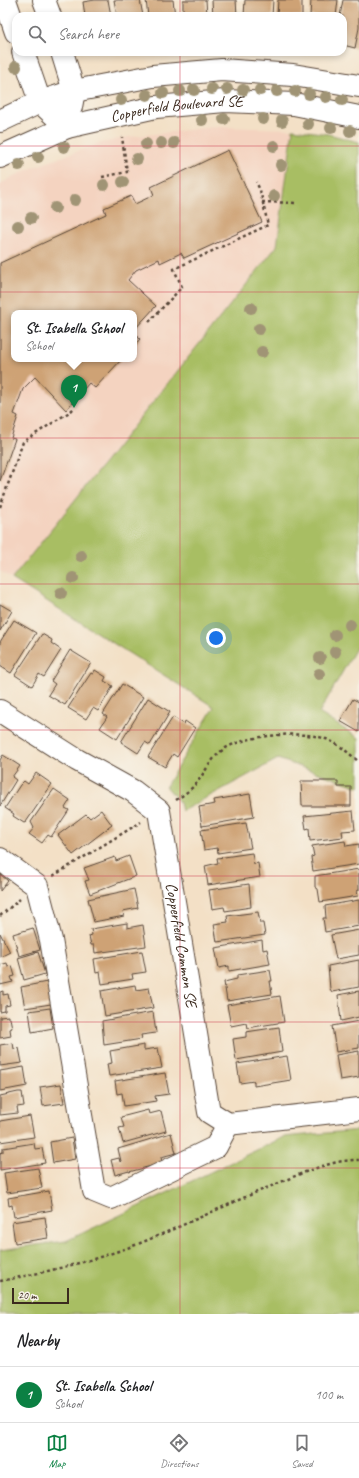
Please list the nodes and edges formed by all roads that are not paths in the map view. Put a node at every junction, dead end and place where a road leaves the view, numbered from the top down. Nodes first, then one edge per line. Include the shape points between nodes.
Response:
1 (5, 0) edge
2 (44, 0) edge
3 (48, 12) edge
4 (12, 20) edge
5 (24, 56) edge
6 (63, 56) edge
7 (359, 86) edge
8 (74, 91) junction
9 (40, 102) junction
10 (359, 117) edge
11 (0, 121) edge
12 (67, 127) junction
13 (0, 157) edge
14 (0, 711) edge
15 (0, 859) edge
16 (359, 1109) edge
17 (228, 1124) junction

1 - 4 street
2 - 3 street
5 - 9 street
6 - 8 street
7 - 8 street, Copperfield Boulevard SE via 293,75 222,70 153,76
8 - 9 street, Copperfield Boulevard SE
8 - 12 street
9 - 11 street, Copperfield Boulevard SE
9 - 12 street
10 - 12 street, Copperfield Boulevard SE via 294,104 225,101 156,107
12 - 13 street, Copperfield Boulevard SE
14 - 17 street, Copperfield Common SE via 77,760 133,790 159,811 208,1112
15 - 17 street via 37,886 51,940 94,1191 111,1198 216,1147
16 - 17 street

